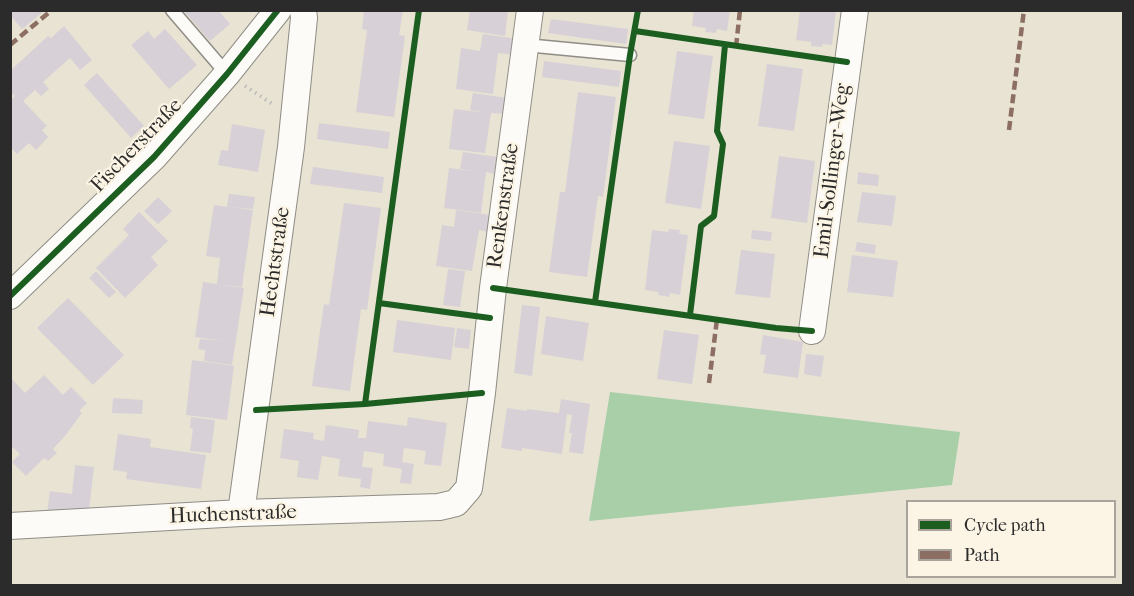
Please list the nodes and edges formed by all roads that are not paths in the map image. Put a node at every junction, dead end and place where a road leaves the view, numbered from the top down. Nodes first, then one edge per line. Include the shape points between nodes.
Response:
1 (172, 10) edge
2 (278, 10) edge
3 (303, 10) edge
4 (530, 10) edge
5 (855, 10) edge
6 (525, 45) junction
7 (630, 55) dead end
8 (227, 74) junction
9 (10, 296) edge
10 (812, 331) dead end
11 (456, 503) joint
12 (241, 513) junction
13 (10, 526) edge

1 - 8 lane
2 - 8 street, Fischerstraße
3 - 12 street, Hechtstraße via 291,147
4 - 6 street, Renkenstraße
5 - 10 street, Emil-Sollinger-Weg
6 - 7 lane
6 - 11 street, Renkenstraße via 469,488
8 - 9 street, Fischerstraße via 153,157
11 - 12 street, Huchenstraße via 439,507
12 - 13 street, Huchenstraße

